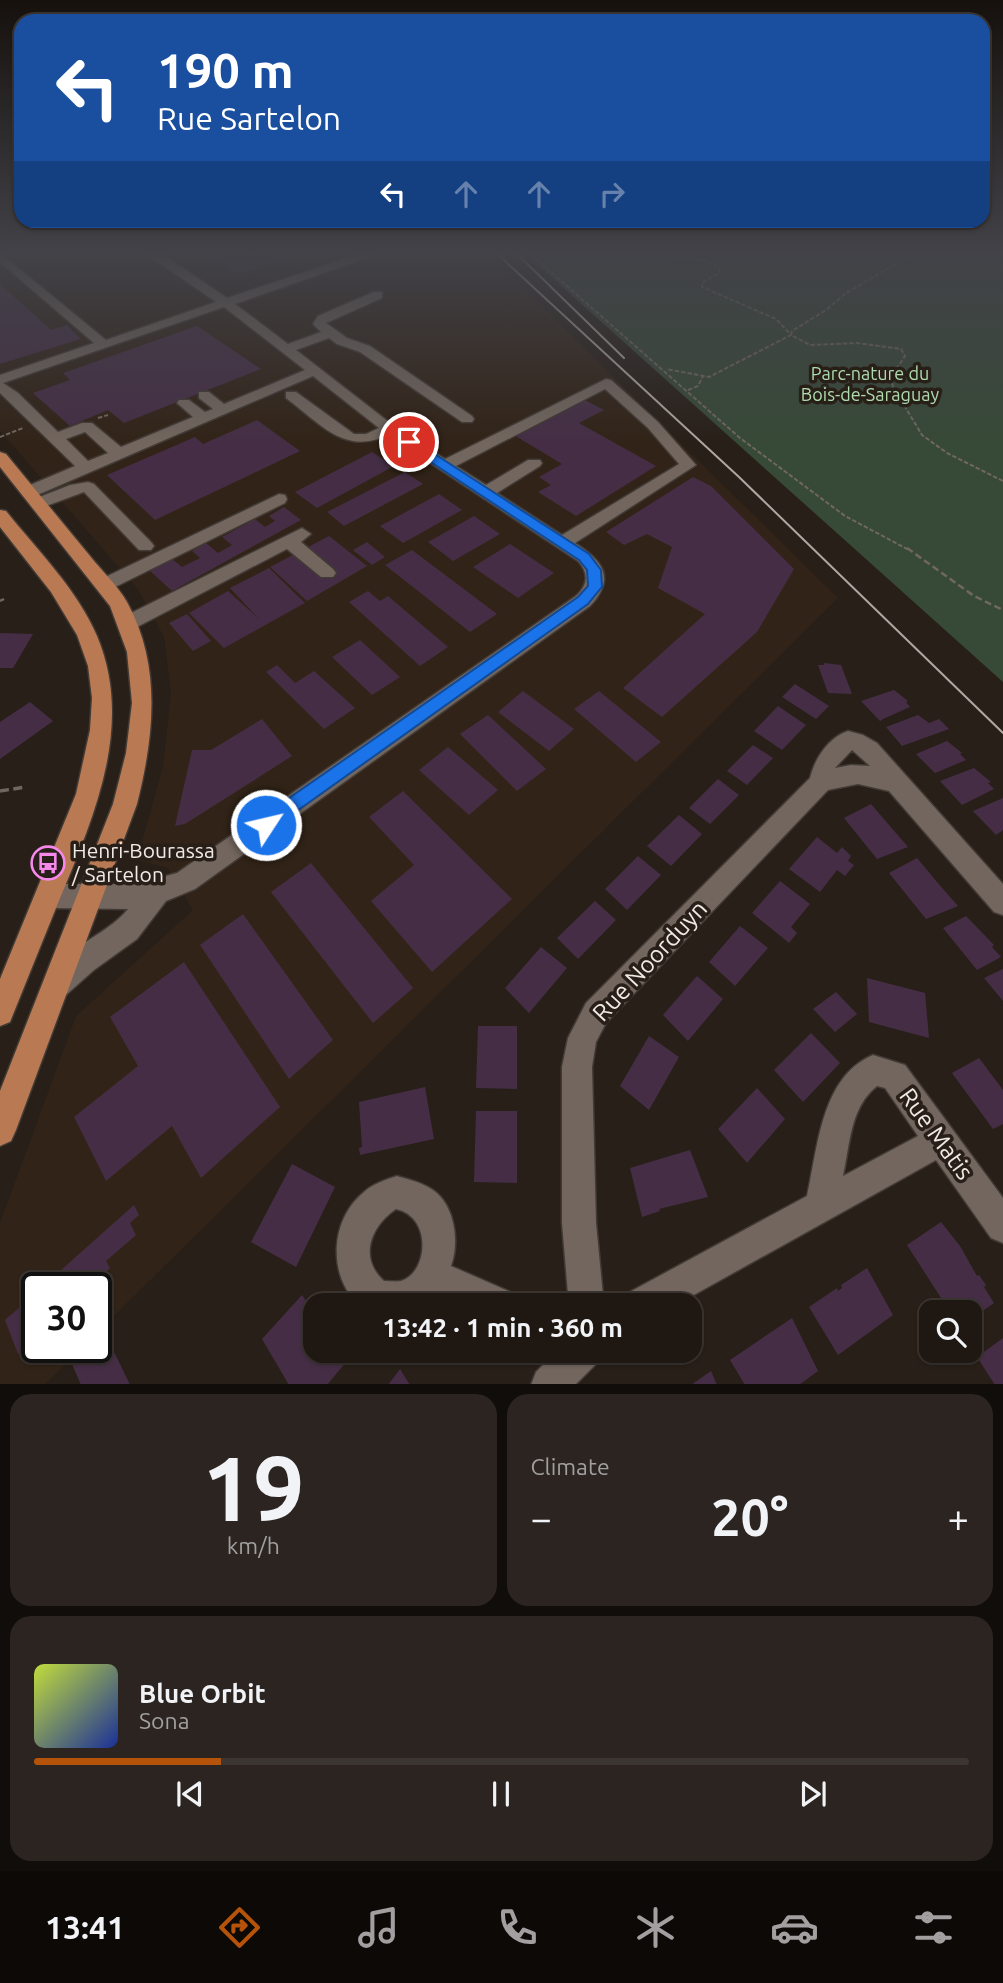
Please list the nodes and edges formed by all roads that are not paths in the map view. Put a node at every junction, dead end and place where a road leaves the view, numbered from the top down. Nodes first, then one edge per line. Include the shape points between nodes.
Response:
1 (70, 316) edge
2 (185, 316) edge
3 (242, 316) edge
4 (330, 316) edge
5 (181, 317) junction
6 (327, 331) junction
7 (103, 344) junction
8 (282, 347) junction
9 (274, 371) dead end
10 (321, 376) junction
11 (238, 382) dead end
12 (6, 384) edge
13 (290, 388) junction
14 (204, 396) dead end
15 (257, 396) junction
16 (184, 403) dead end
17 (223, 410) junction
18 (204, 418) junction
19 (467, 419) dead end
20 (389, 429) junction
21 (56, 438) junction
22 (119, 454) junction
23 (0, 457) edge
24 (534, 463) dead end
25 (445, 465) junction
26 (86, 468) junction
27 (84, 486) junction
28 (487, 492) junction
29 (34, 498) junction
30 (279, 499) dead end
31 (0, 514) edge
32 (563, 542) junction
33 (145, 546) dead end
34 (327, 573) dead end
35 (104, 585) junction
36 (128, 623) junction
37 (156, 894) junction
38 (48, 896) junction
39 (91, 896) junction
40 (1003, 903) edge
41 (56, 986) junction
42 (0, 1012) edge
43 (0, 1130) edge
44 (940, 1141) junction
45 (821, 1207) junction
46 (1003, 1226) edge
47 (431, 1275) dead end
48 (473, 1293) edge
49 (586, 1293) edge
50 (662, 1293) edge
51 (571, 1363) edge
52 (549, 1384) edge

1 - 7 street
2 - 5 street
3 - 8 street
4 - 6 street via 318,323
5 - 7 street
5 - 12 street via 188,326
6 - 8 street
6 - 19 street via 365,349
7 - 12 street
8 - 10 street
9 - 13 street
10 - 13 street
10 - 20 street
11 - 15 street
12 - 21 street
13 - 15 street
13 - 20 street via 350,438 368,439
13 - 27 street via 93,477
14 - 17 street
15 - 17 street
16 - 18 street
17 - 18 street
18 - 22 street
20 - 25 street
21 - 22 street via 88,426
21 - 26 street
22 - 26 street
23 - 29 main road
24 - 28 street
25 - 28 street
25 - 32 street via 606,383 653,425 688,465
26 - 29 street
27 - 29 street
27 - 33 street
28 - 32 street
29 - 35 main road
30 - 35 street
31 - 38 main road via 78,618 91,645 100,693 101,733 93,778
32 - 37 street via 594,570 595,587 583,601 199,873
34 - 36 street via 296,538
35 - 36 main road
36 - 39 main road via 141,670 139,750 125,804
37 - 39 street
37 - 41 street via 128,930
38 - 39 street
38 - 42 main road
39 - 41 main road
40 - 49 street, Rue Noorduyn via 897,784 851,772 820,783 596,1013 582,1038 577,1067 579,1223
41 - 43 main road
44 - 45 street
44 - 45 street, Rue Matis via 894,1076 873,1070 855,1085 840,1115
44 - 46 street, Rue Matis
45 - 50 street
47 - 48 street
51 - 52 street

